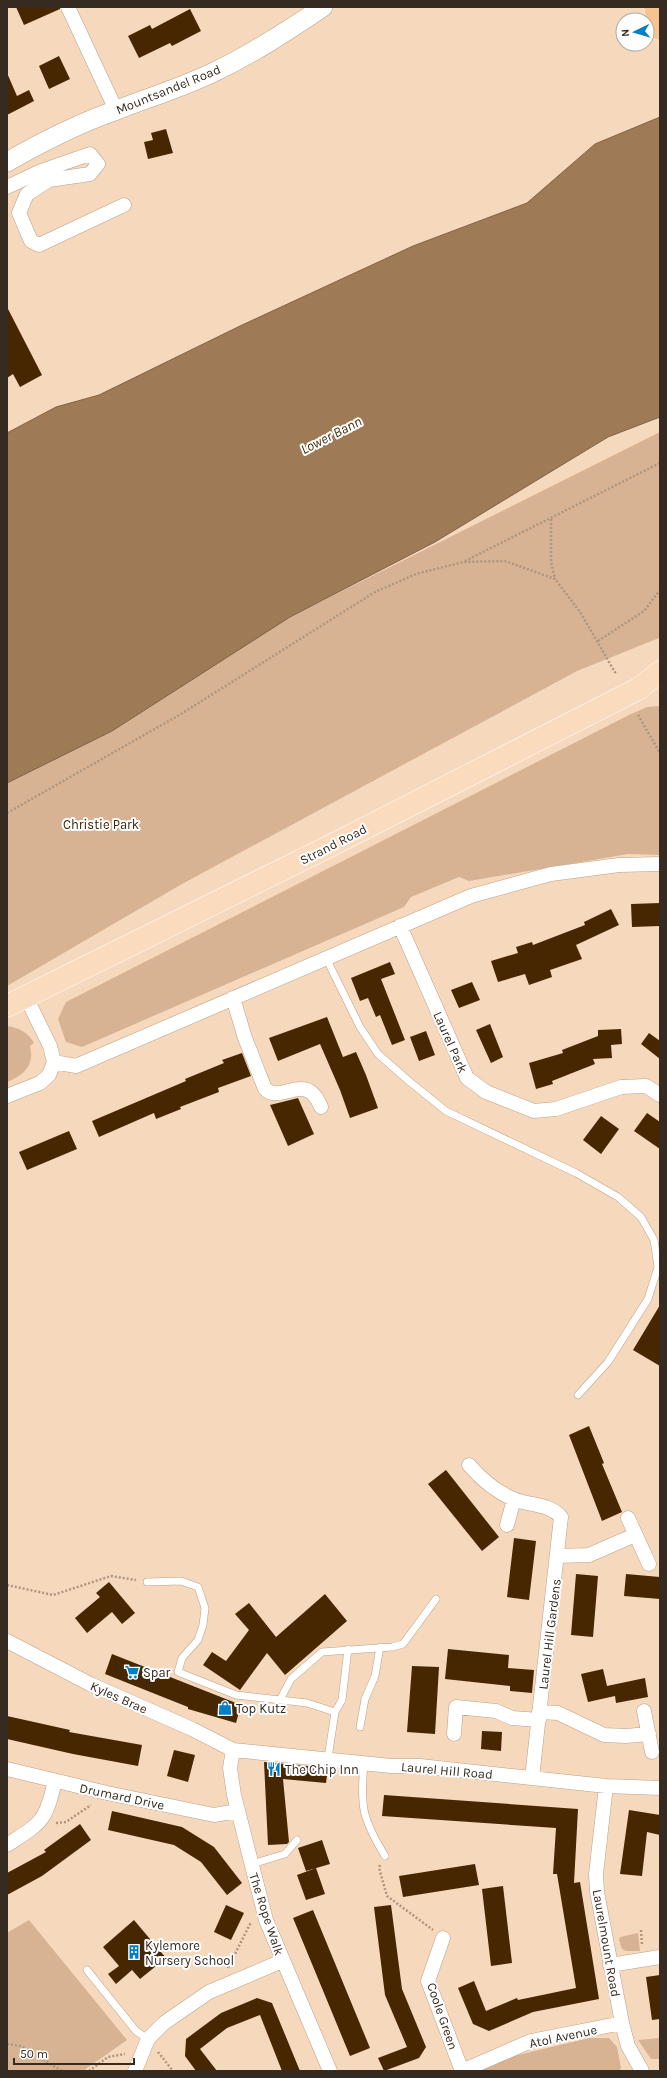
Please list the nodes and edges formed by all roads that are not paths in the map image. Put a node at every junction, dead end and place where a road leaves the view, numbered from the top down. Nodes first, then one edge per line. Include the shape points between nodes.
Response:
1 (68, 7) edge
2 (324, 7) edge
3 (655, 7) edge
4 (660, 29) edge
5 (116, 110) junction
6 (7, 162) edge
7 (7, 187) edge
8 (124, 205) dead end
9 (660, 672) edge
10 (660, 688) edge
11 (638, 689) junction
12 (660, 864) edge
13 (400, 926) junction
14 (326, 958) junction
15 (233, 998) junction
16 (16, 1002) edge
17 (54, 1062) junction
18 (660, 1095) edge
19 (7, 1096) edge
20 (320, 1107) dead end
21 (578, 1395) dead end
22 (469, 1465) dead end
23 (514, 1499) junction
24 (628, 1518) dead end
25 (507, 1525) dead end
26 (635, 1535) junction
27 (558, 1556) junction
28 (648, 1564) dead end
29 (148, 1582) road end
30 (436, 1599) dead end
31 (7, 1641) edge
32 (380, 1647) junction
33 (348, 1649) junction
34 (280, 1700) junction
35 (644, 1711) dead end
36 (335, 1712) junction
37 (539, 1716) junction
38 (360, 1727) dead end
39 (454, 1734) dead end
40 (649, 1734) junction
41 (233, 1750) junction
42 (652, 1752) dead end
43 (328, 1758) junction
44 (364, 1762) junction
45 (7, 1769) edge
46 (532, 1778) junction
47 (55, 1781) junction
48 (606, 1786) junction
49 (660, 1788) edge
50 (238, 1810) junction
51 (297, 1840) dead end
52 (7, 1845) edge
53 (385, 1856) road end
54 (252, 1864) junction
55 (443, 1938) road end
56 (660, 1957) edge
57 (282, 1961) junction
58 (610, 1965) junction
59 (87, 1970) dead end
60 (622, 2023) junction
61 (145, 2046) junction
62 (640, 2070) edge
63 (135, 2071) edge
64 (330, 2071) edge
65 (462, 2071) edge

1 - 5 street
2 - 5 street, Mountsandel Road via 216,71 155,97
3 - 4 highway
5 - 6 street, Mountsandel Road via 34,146
7 - 8 street via 41,171 90,154 98,164 90,174 49,180 26,194 19,213 31,241 38,245
9 - 11 main road, Strand Road
10 - 11 main road, Strand Road
11 - 16 main road, Strand Road
12 - 13 street via 619,865 551,874 478,894
13 - 14 street
13 - 18 street, Laurel Park via 467,1078 486,1092 534,1111 556,1109 621,1087 646,1086
14 - 15 street
14 - 21 lane via 360,1027 378,1054 410,1082 446,1111 576,1173 618,1197 641,1217 654,1240 658,1267 648,1299 608,1362
15 - 17 street via 76,1066
15 - 20 street via 265,1089 275,1094 302,1088 314,1095
16 - 17 street, Strand Road via 50,1046
17 - 19 street via 49,1075 40,1082
22 - 23 street, Laurel Hill Gardens via 487,1484
23 - 25 street
23 - 27 street, Laurel Hill Gardens via 555,1509 562,1517
24 - 26 street
26 - 27 street via 589,1555
26 - 28 street
27 - 37 street, Laurel Hill Gardens
29 - 34 lane via 181,1580 198,1587 203,1601 203,1625 198,1640 182,1658 178,1672 236,1695
30 - 32 lane via 403,1644
31 - 41 street, Kyles Brae via 90,1684
32 - 33 lane
32 - 38 lane via 375,1676 365,1699
33 - 34 lane via 322,1652 291,1679
33 - 36 lane via 342,1700
34 - 36 lane via 307,1703
35 - 40 street
36 - 43 lane
37 - 39 street via 512,1718 496,1711 456,1707
37 - 40 street via 558,1713 604,1735
37 - 46 street, Laurel Hill Gardens
40 - 42 street
41 - 43 street, Laurel Hill Road
41 - 50 street, The Rope Walk via 230,1768
43 - 44 street, Laurel Hill Road
44 - 46 street, Laurel Hill Road
44 - 53 lane via 362,1809 372,1834
45 - 47 street, Drumard Drive
46 - 48 street, Laurel Hill Road
47 - 50 street, Drumard Drive via 214,1815
47 - 52 street via 46,1814 39,1824
48 - 49 street, Laurel Hill Road
48 - 58 street, Laurelmount Road via 597,1892
50 - 54 street, The Rope Walk
51 - 54 lane via 285,1854
54 - 57 street, The Rope Walk via 262,1905
55 - 65 street, Coole Green via 428,1981
56 - 58 street
57 - 61 street via 209,1992 164,2024
57 - 64 street, The Rope Walk
58 - 60 street, Laurelmount Road
59 - 61 lane
60 - 62 street, Laurelmount Road via 628,2046
60 - 65 street, Atol Avenue via 531,2041
61 - 63 street

